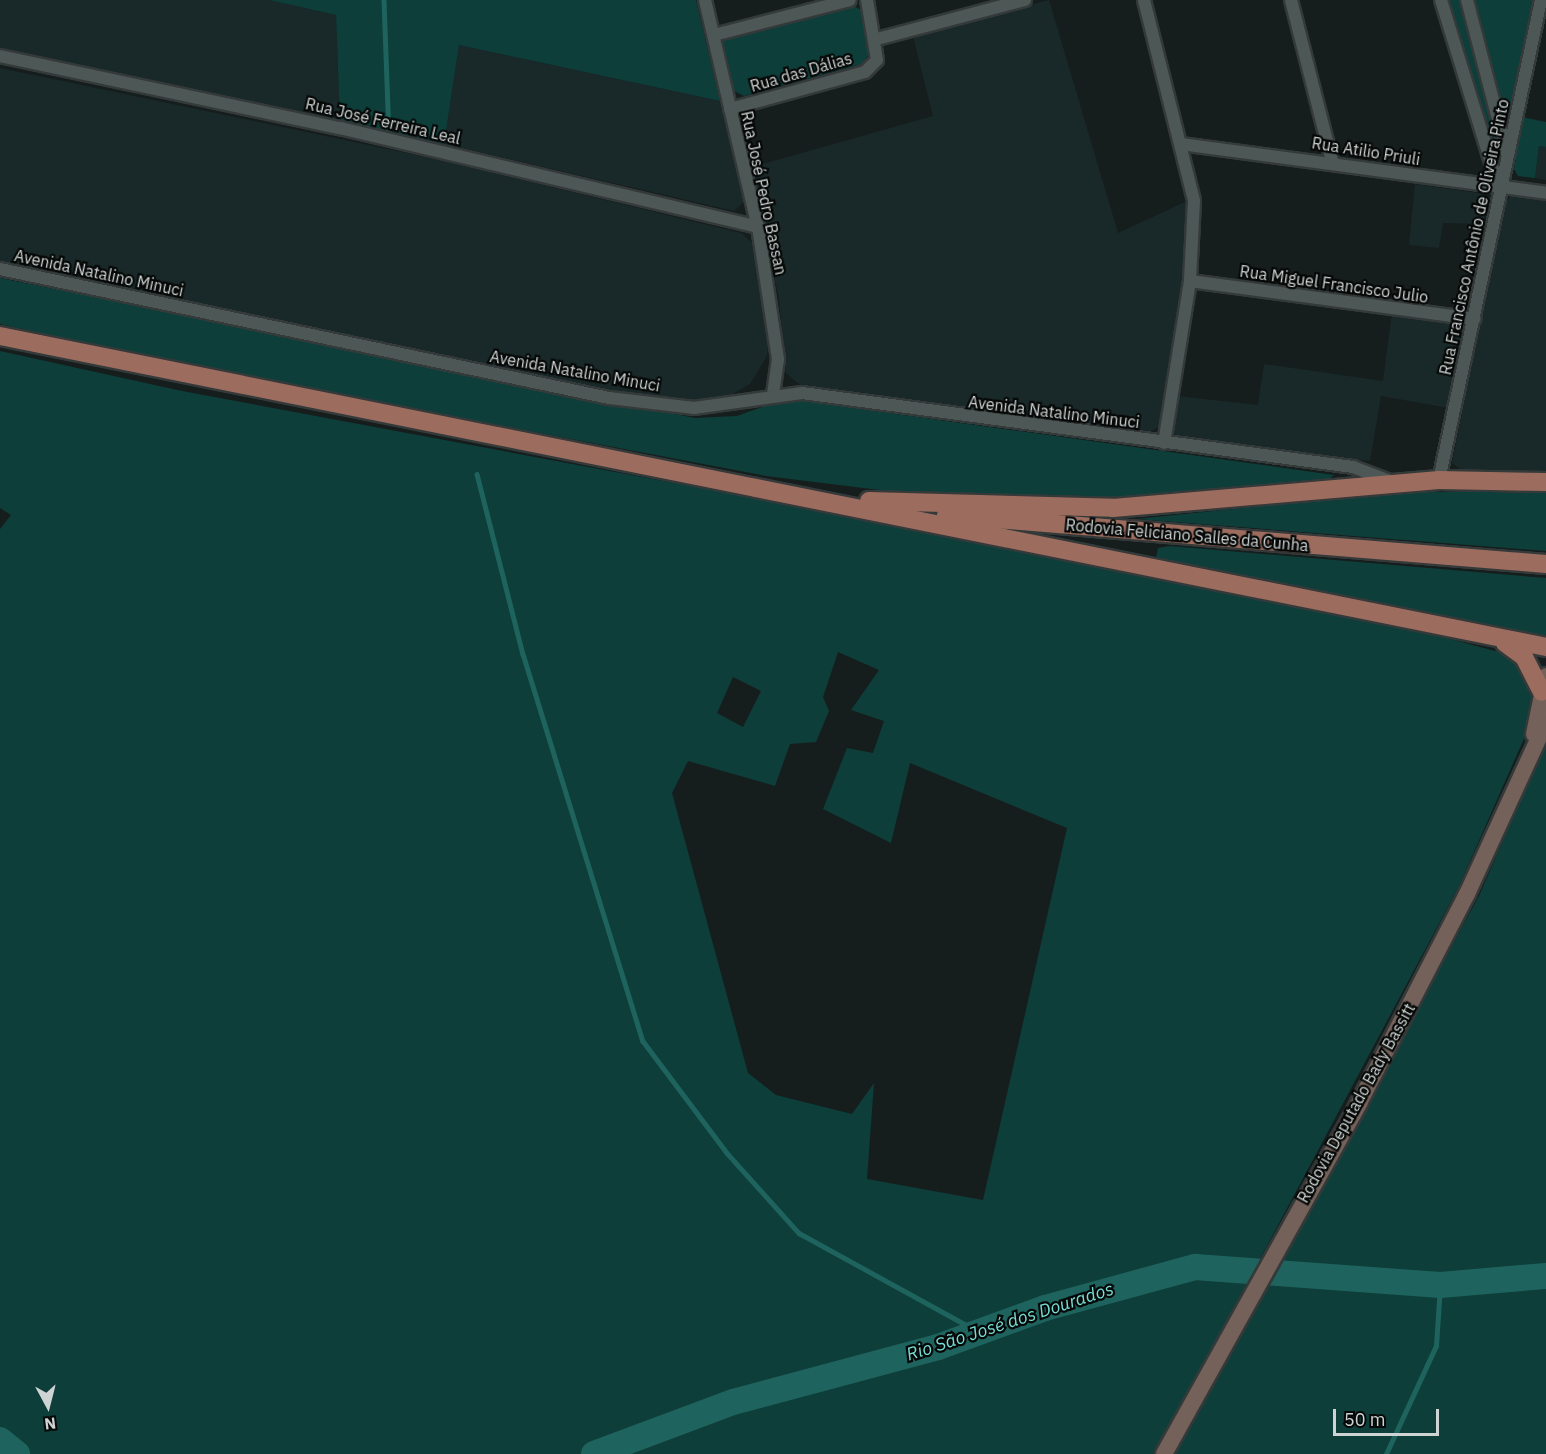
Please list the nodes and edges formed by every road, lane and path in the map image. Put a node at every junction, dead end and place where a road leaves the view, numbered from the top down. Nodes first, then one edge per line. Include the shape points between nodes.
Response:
1 (705, 0) edge
2 (850, 0) edge
3 (867, 0) edge
4 (1025, 0) edge
5 (1144, 0) edge
6 (1291, 0) edge
7 (1442, 0) edge
8 (1467, 0) edge
9 (1541, 0) edge
10 (714, 34) junction
11 (877, 39) junction
12 (0, 56) edge
13 (730, 109) junction
14 (1181, 144) junction
15 (1508, 158) junction
16 (1332, 161) junction
17 (1499, 189) junction
18 (1546, 193) edge
19 (758, 227) junction
20 (0, 269) edge
21 (1190, 281) junction
22 (1474, 319) junction
23 (0, 336) edge
24 (773, 395) junction
25 (1164, 443) junction
26 (1439, 480) junction
27 (1546, 483) edge
28 (1396, 484) junction
29 (828, 500) junction
30 (1538, 564) edge
31 (1504, 642) junction
32 (1546, 647) edge
33 (1544, 684) edge
34 (1546, 722) edge
35 (1532, 744) junction
36 (1164, 1454) edge

1 - 10 street, Rua José Pedro Bassan
2 - 10 street
3 - 11 street
4 - 11 street
5 - 14 street
6 - 16 street
7 - 17 street
8 - 15 street
9 - 15 street, Rua Francisco Antônio de Oliveira Pinto
10 - 13 street, Rua José Pedro Bassan
11 - 13 street, Rua das Dálias via 877,60 865,72
12 - 19 street, Rua José Ferreira Leal via 340,128
13 - 19 street, Rua José Pedro Bassan
14 - 16 street, Rua Atilio Priuli
14 - 21 street via 1194,201
15 - 17 street, Rua Francisco Antônio de Oliveira Pinto
16 - 17 street, Rua Atilio Priuli
17 - 18 street, Rua Atilio Priuli
17 - 22 street, Rua Francisco Antônio de Oliveira Pinto
19 - 24 street, Rua José Pedro Bassan via 778,359
20 - 24 street, Avenida Natalino Minuci via 609,398 694,408 740,405
21 - 22 street, Rua Miguel Francisco Julio
21 - 25 street
22 - 26 street, Rua Francisco Antônio de Oliveira Pinto
23 - 29 main road
24 - 25 street, Avenida Natalino Minuci via 802,393
25 - 28 street, Avenida Natalino Minuci via 1353,467
26 - 27 main road
26 - 28 main road
28 - 29 main road via 1113,508
29 - 30 main road, Rodovia Feliciano Salles da Cunha via 962,517
29 - 31 main road via 1319,597
31 - 32 main road
31 - 33 main road via 1524,657
33 - 35 main road, Rodovia Deputado Bady Bassitt
34 - 35 main road, Rodovia Deputado Bady Bassitt
35 - 36 main road, Rodovia Deputado Bady Bassitt via 1461,905 1359,1103

